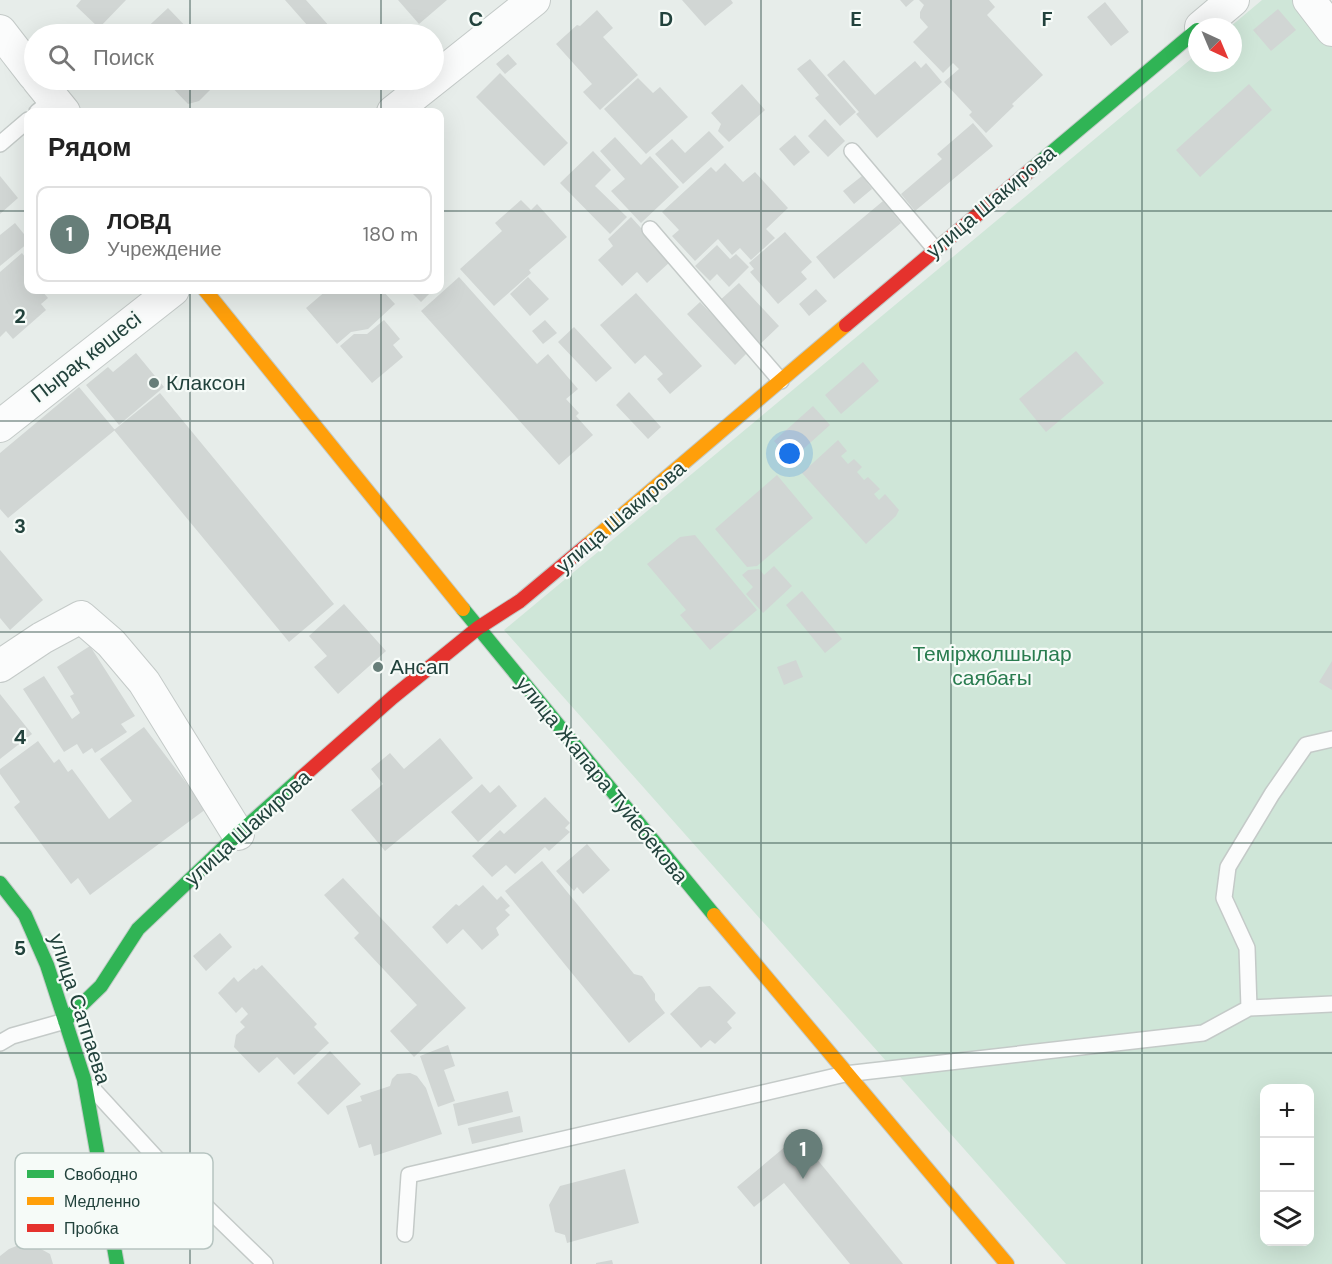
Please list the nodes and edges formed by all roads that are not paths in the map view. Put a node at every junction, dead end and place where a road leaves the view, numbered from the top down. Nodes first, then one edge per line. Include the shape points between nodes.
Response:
1 (534, 0) edge
2 (1233, 0) edge
3 (1309, 0) edge
4 (1212, 18) edge
5 (1332, 30) edge
6 (0, 31) edge
7 (1188, 38) edge
8 (24, 66) edge
9 (444, 71) edge
10 (421, 90) edge
11 (398, 108) edge
12 (24, 123) edge
13 (0, 144) edge
14 (852, 151) dead end
15 (650, 229) dead end
16 (935, 249) junction
17 (168, 294) edge
18 (208, 294) edge
19 (781, 381) junction
20 (0, 426) edge
21 (478, 628) junction
22 (0, 666) edge
23 (1332, 739) edge
24 (238, 834) junction
25 (0, 883) edge
26 (1332, 1004) edge
27 (1249, 1008) junction
28 (64, 1021) junction
29 (0, 1043) edge
30 (845, 1074) junction
31 (84, 1079) junction
32 (97, 1153) edge
33 (152, 1153) edge
34 (213, 1213) edge
35 (405, 1234) dead end
36 (114, 1249) edge
37 (117, 1264) edge
38 (265, 1264) edge
39 (1007, 1264) edge

1 - 9 street
2 - 4 street
3 - 5 street
6 - 8 street
7 - 16 street, улица Шакирова
10 - 11 street
12 - 13 lane
14 - 16 lane
15 - 19 lane
16 - 19 street, улица Шакирова
17 - 20 street, Пырақ көшесі
18 - 21 street, улица Жапара Туйебекова
19 - 21 street, улица Шакирова via 520,601
21 - 24 street, улица Шакирова via 393,697
21 - 30 street, улица Жапара Туйебекова
22 - 24 street via 81,617 111,643 144,682
23 - 27 lane via 1306,745 1228,867 1224,898 1246,948
24 - 28 street, улица Шакирова via 138,929 101,986
25 - 28 street, улица Сатпаева via 25,915 47,965
26 - 27 lane
27 - 30 lane via 1203,1033
28 - 29 lane
28 - 31 street, улица Сатпаева
30 - 35 lane via 409,1174
30 - 39 street, улица Жапара Туйебекова
31 - 32 street, улица Сатпаева
31 - 33 lane
34 - 38 lane
36 - 37 street, улица Сатпаева

